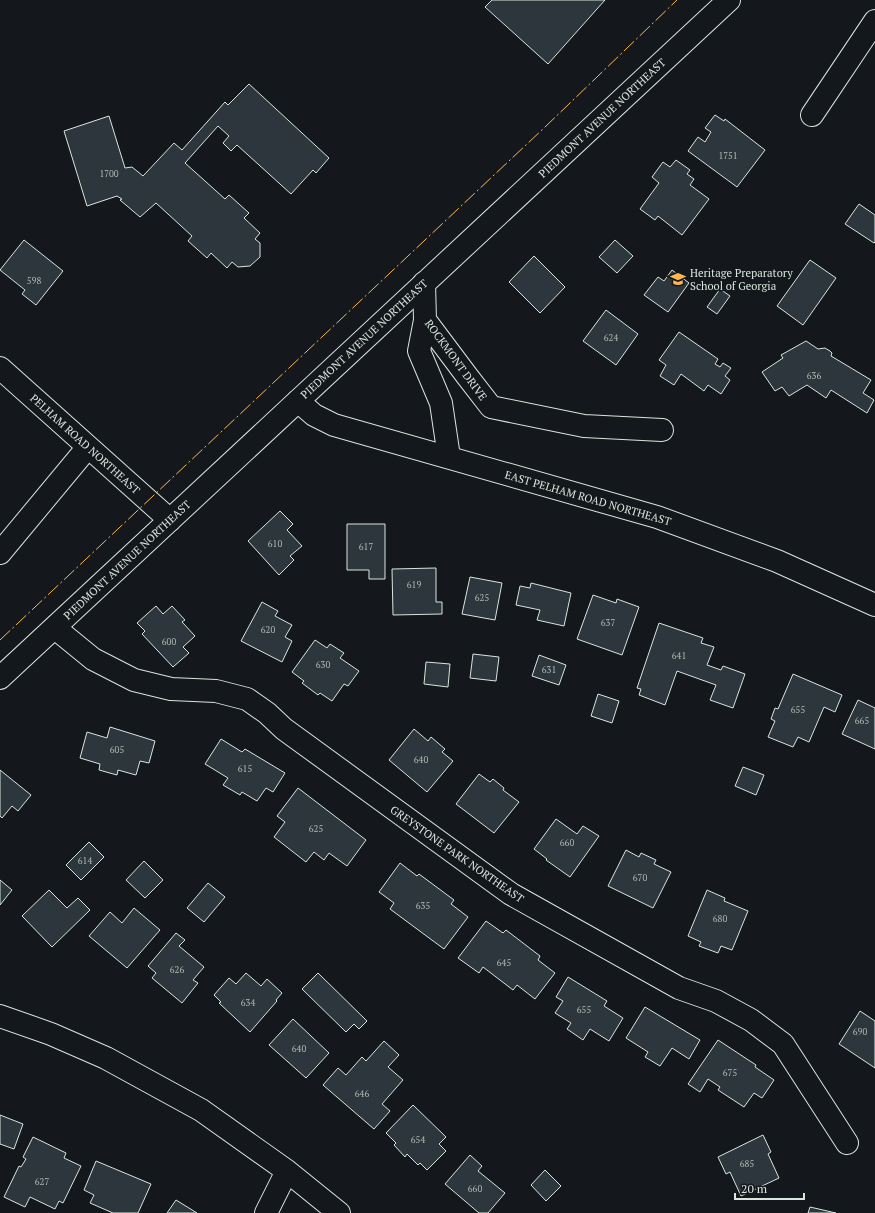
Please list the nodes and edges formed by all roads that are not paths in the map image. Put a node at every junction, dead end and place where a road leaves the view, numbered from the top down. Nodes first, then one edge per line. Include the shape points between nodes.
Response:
1 (729, 0) edge
2 (875, 21) edge
3 (812, 115) dead end
4 (424, 283) junction
5 (425, 320) junction
6 (0, 368) edge
7 (298, 401) junction
8 (662, 430) dead end
9 (88, 447) junction
10 (449, 457) junction
11 (170, 520) junction
12 (0, 553) edge
13 (875, 605) edge
14 (55, 628) junction
15 (0, 678) edge
16 (0, 1016) edge
17 (847, 1143) dead end
18 (287, 1171) junction
19 (266, 1213) edge
20 (338, 1213) edge

1 - 4 street, PIEDMONT AVENUE NORTHEAST
2 - 3 street
4 - 5 street, ROCKMONT DRIVE
4 - 7 street, PIEDMONT AVENUE NORTHEAST
5 - 8 street, ROCKMONT DRIVE via 491,407 584,426
5 - 10 street via 419,351 441,403
6 - 9 street, PELHAM ROAD NORTHEAST
7 - 10 street, EAST PELHAM ROAD NORTHEAST via 314,415 334,425
7 - 11 street, PIEDMONT AVENUE NORTHEAST
9 - 11 street, PELHAM ROAD NORTHEAST
9 - 12 street
10 - 13 street, EAST PELHAM ROAD NORTHEAST via 657,517 777,560
11 - 14 street, PIEDMONT AVENUE NORTHEAST
14 - 15 street, PIEDMONT AVENUE NORTHEAST
14 - 17 street, GREYSTONE PARK NORTHEAST via 93,659 134,680 171,690 216,691 247,699 267,712 284,729 510,894 679,988 716,1001 751,1020 783,1044
16 - 18 street via 51,1034 106,1058 201,1110
18 - 19 street
18 - 20 street

